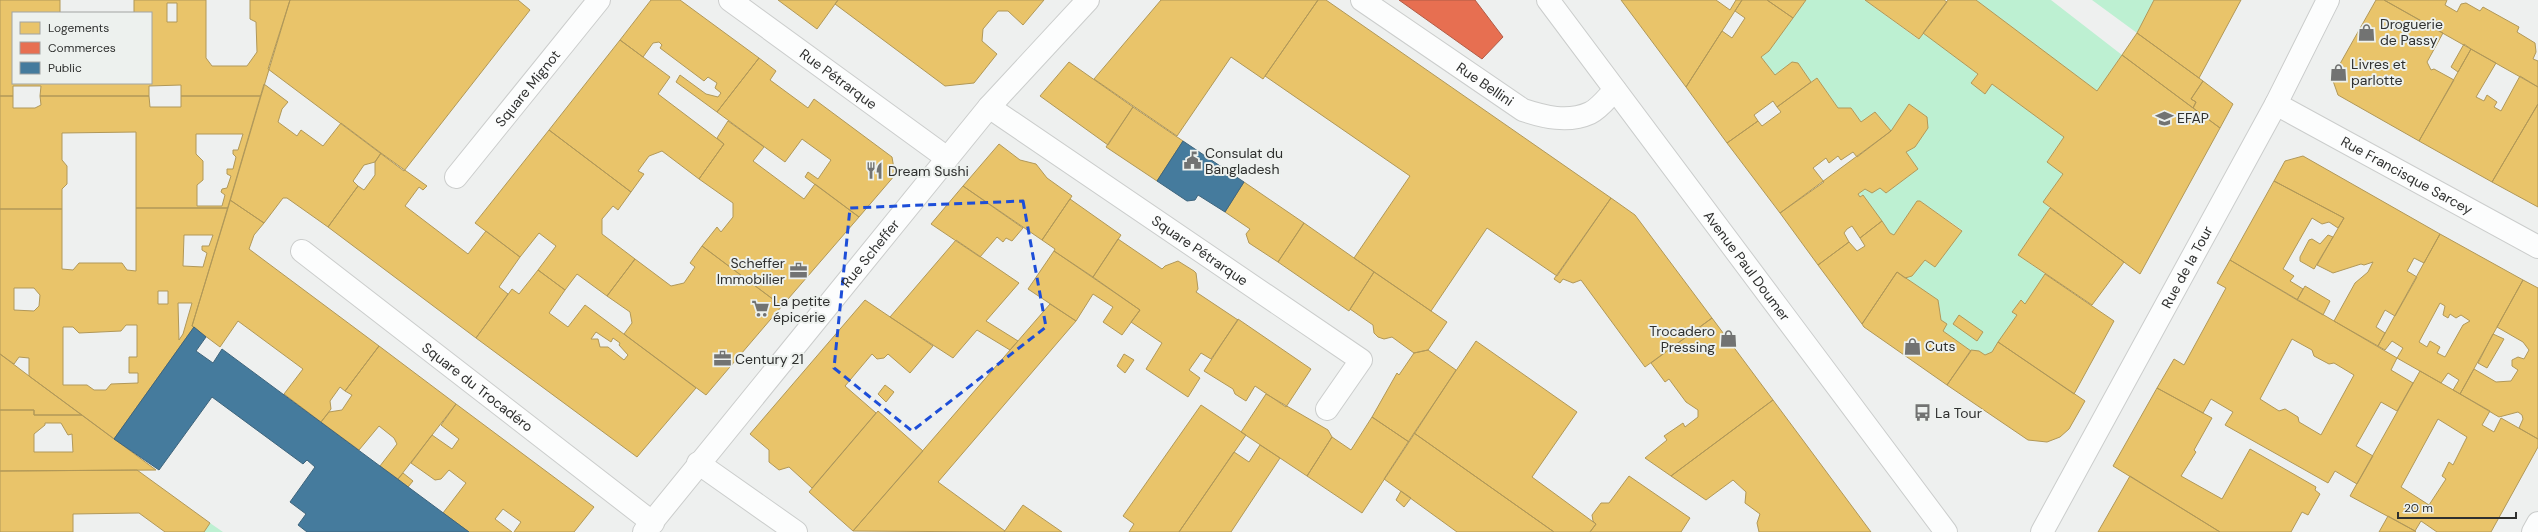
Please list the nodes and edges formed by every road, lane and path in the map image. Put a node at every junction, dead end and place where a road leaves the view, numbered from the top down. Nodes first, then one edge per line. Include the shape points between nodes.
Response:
1 (599, 0) edge
2 (730, 0) edge
3 (1088, 0) edge
4 (1362, 0) edge
5 (1548, 0) edge
6 (2328, 0) edge
7 (1615, 90) junction
8 (2276, 104) junction
9 (990, 107) junction
10 (947, 158) junction
11 (456, 177) dead end
12 (2538, 247) edge
13 (302, 251) dead end
14 (1327, 409) dead end
15 (698, 463) junction
16 (2538, 523) edge
17 (648, 527) edge
18 (796, 532) edge
19 (1946, 532) edge
20 (2042, 532) edge
21 (2533, 532) edge

1 - 11 street, Square Mignot
2 - 10 street, Rue Pétrarque
3 - 9 street, Rue Scheffer
4 - 7 street, Rue Bellini via 1523,110 1543,116 1569,118 1590,113
5 - 7 street, Avenue Paul Doumer
6 - 8 street, Rue de la Tour
7 - 19 street, Avenue Paul Doumer
8 - 12 street, Rue Francisque Sarcey
8 - 20 street, Rue de la Tour
9 - 10 street, Rue Scheffer
9 - 14 street, Square Pétrarque via 1361,360
10 - 15 street, Rue Scheffer
13 - 17 street, Square du Trocadéro
15 - 17 street, Rue Scheffer
15 - 18 street
16 - 21 street

